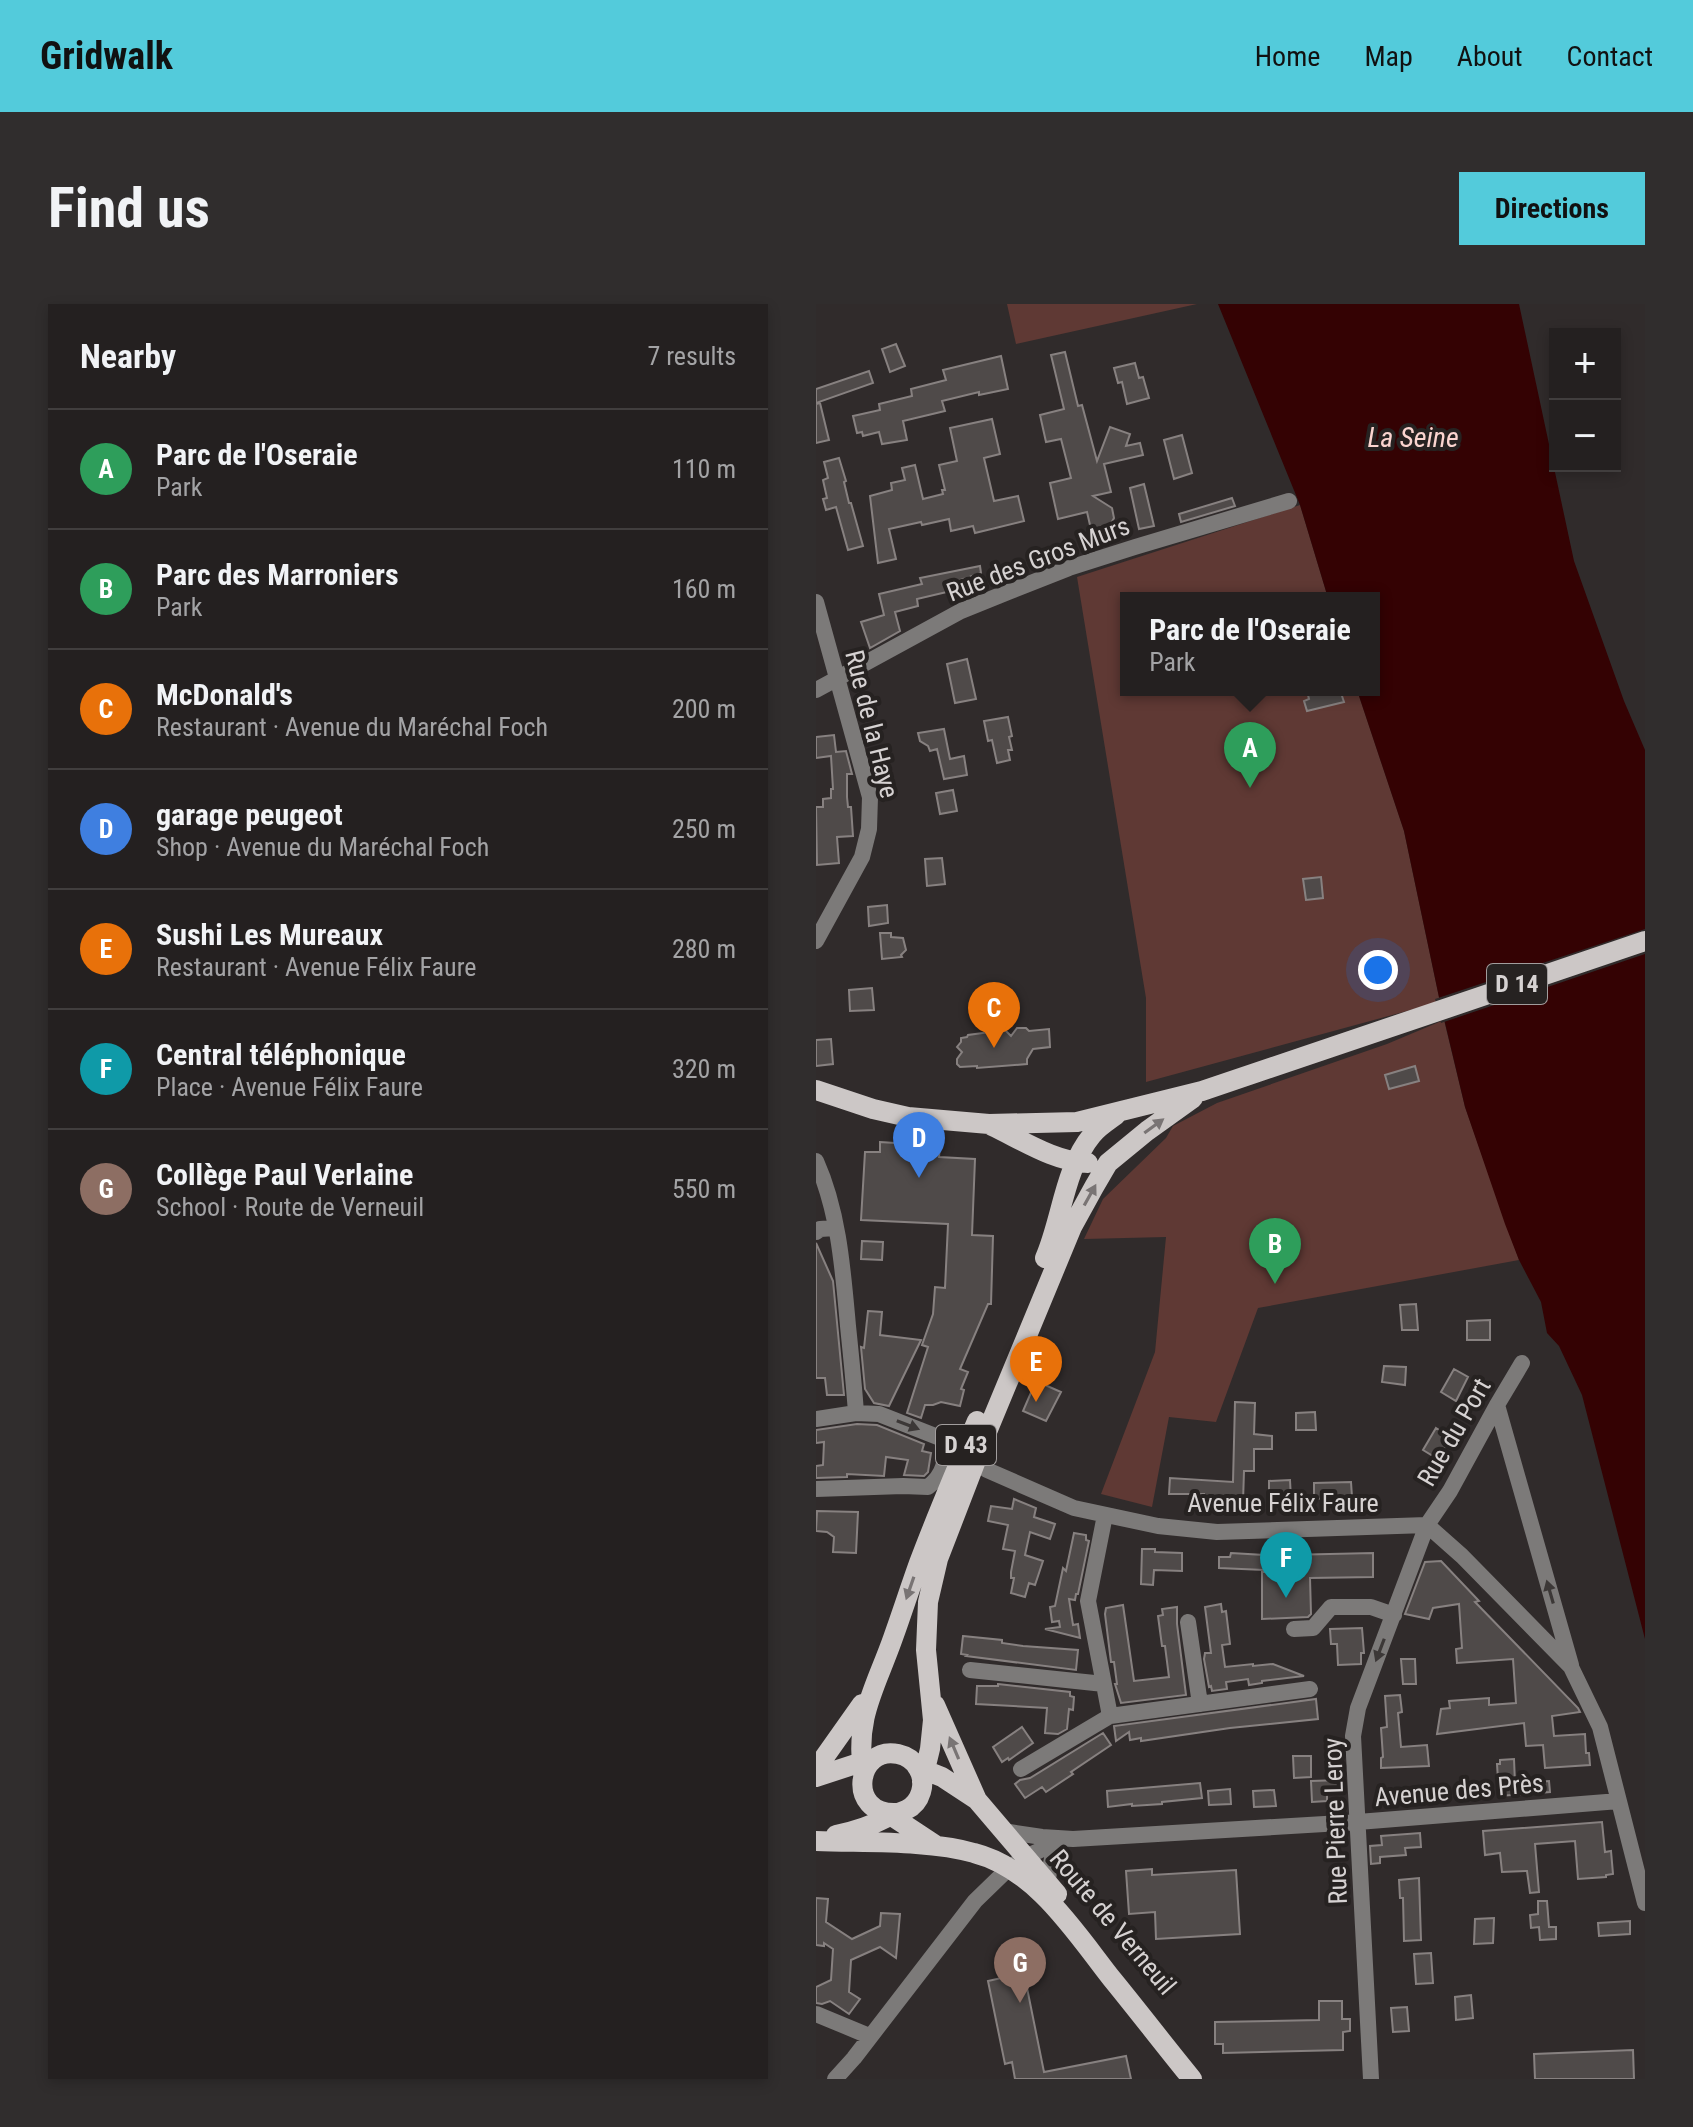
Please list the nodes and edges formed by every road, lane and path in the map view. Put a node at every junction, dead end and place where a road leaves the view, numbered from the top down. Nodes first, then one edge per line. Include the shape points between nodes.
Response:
1 (1289, 501) dead end
2 (816, 602) edge
3 (838, 678) junction
4 (816, 690) edge
5 (816, 941) edge
6 (1645, 941) edge
7 (1202, 1091) junction
8 (818, 1093) edge
9 (1119, 1112) joint
10 (989, 1124) junction
11 (1084, 1129) junction
12 (1044, 1151) junction
13 (816, 1161) edge
14 (1076, 1163) junction
15 (1108, 1163) junction
16 (1063, 1203) junction
17 (822, 1229) edge
18 (1522, 1363) dead end
19 (1497, 1405) junction
20 (856, 1413) junction
21 (816, 1419) edge
22 (945, 1440) junction
23 (970, 1455) junction
24 (928, 1487) junction
25 (816, 1489) edge
26 (944, 1503) junction
27 (1105, 1515) junction
28 (1427, 1525) junction
29 (1394, 1615) junction
30 (1188, 1622) dead end
31 (1294, 1629) dead end
32 (1571, 1667) junction
33 (970, 1670) dead end
34 (1104, 1684) junction
35 (873, 1688) junction
36 (1310, 1689) dead end
37 (931, 1695) junction
38 (1200, 1704) junction
39 (1110, 1716) junction
40 (867, 1765) junction
41 (816, 1769) edge
42 (1021, 1769) dead end
43 (922, 1773) junction
44 (816, 1777) edge
45 (977, 1800) junction
46 (1619, 1801) junction
47 (891, 1814) junction
48 (1358, 1822) junction
49 (1003, 1831) junction
50 (816, 1840) edge
51 (1060, 1842) junction
52 (937, 1846) junction
53 (1017, 1863) junction
54 (1047, 1883) junction
55 (1645, 1903) edge
56 (816, 2014) edge
57 (869, 2036) junction
58 (835, 2079) edge
59 (1192, 2079) edge
60 (1208, 2079) edge
61 (1371, 2079) edge

1 - 3 street, Rue des Gros Murs via 1069,568 961,611
2 - 3 street, Rue de la Haye
3 - 4 street, Rue des Gros Murs
3 - 5 street, Rue de la Haye via 870,797 869,829 849,885
6 - 7 main road, D 14
7 - 9 main road, D 14
15 -> 7 main road, D 14
8 - 10 main road via 908,1117
9 - 11 main road, D 43
10 - 11 main road
10 - 12 main road
11 - 14 main road, D 43
11 - 15 main road
12 - 14 main road
12 - 16 main road
13 - 17 street via 824,1180
14 - 15 main road
14 - 16 main road, D 43
23 -> 15 main road, D 43 via 1072,1227
16 - 23 main road, D 43
17 - 20 street via 844,1290
18 - 19 street, Rue du Port
19 - 28 street, Rue du Port
32 -> 19 street
20 - 21 street, Avenue Félix Faure
20 -> 22 street, Avenue Félix Faure via 879,1414
22 - 23 street, Avenue Félix Faure
22 - 24 street via 944,1468
23 - 26 main road, D 43
23 - 27 street, Avenue Félix Faure via 987,1470 1022,1486
23 - 37 main road, D 43 via 928,1602
24 - 25 street
24 - 26 street
26 -> 35 main road, D 43
27 - 28 street, Avenue Félix Faure via 1217,1532
27 - 34 street via 1088,1601
28 - 29 street, Rue Pierre Leroy
28 - 32 street
29 - 31 street via 1371,1607 1331,1607 1313,1628
29 -> 48 street, Rue Pierre Leroy via 1358,1708 1353,1736
30 - 38 street
32 - 46 street via 1600,1727
33 - 34 street
34 - 39 street
35 - 40 main road via 861,1732
35 - 41 main road, D 43
36 - 38 street
37 - 43 main road, D 43 via 932,1736
45 -> 37 main road
38 - 39 street
39 - 42 street
40 - 43 main road via 886,1754 898,1754
40 - 44 main road
40 - 47 main road via 864,1796 876,1809
43 - 45 main road via 950,1782
43 - 47 main road via 915,1803
45 - 49 main road, Route de Verneuil
46 - 48 street, Avenue des Près
46 - 55 street
47 - 50 main road via 859,1830
47 - 52 main road
48 - 51 street, Avenue des Près
48 - 61 street, Rue Pierre Leroy
49 - 51 street, Avenue des Près
49 - 53 main road, Route de Verneuil
50 - 52 main road
51 - 53 street, Avenue des Près
51 - 54 street
52 - 53 main road, Route de Verneuil
53 - 54 main road, Route de Verneuil
53 - 57 street via 975,1901
53 - 59 main road, Route de Verneuil
54 - 60 main road, Route de Verneuil
56 - 57 street
57 - 58 street

